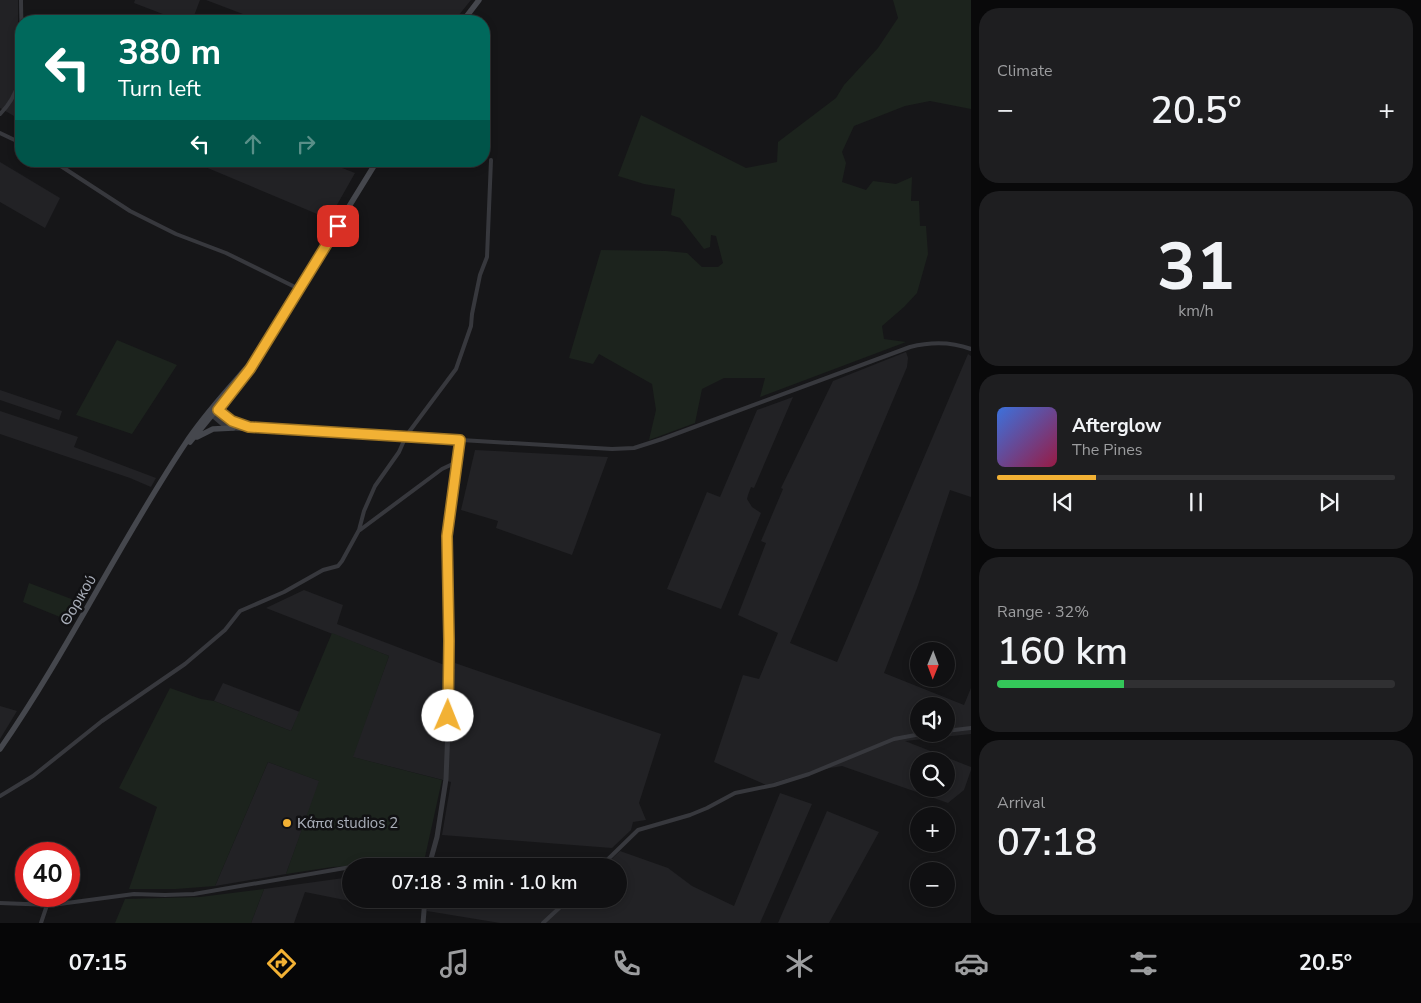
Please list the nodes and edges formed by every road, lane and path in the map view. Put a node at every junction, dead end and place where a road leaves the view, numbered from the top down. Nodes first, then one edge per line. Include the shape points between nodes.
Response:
1 (21, 0) edge
2 (479, 0) edge
3 (21, 15) edge
4 (467, 15) edge
5 (15, 94) edge
6 (0, 114) edge
7 (0, 133) edge
8 (15, 140) edge
9 (492, 160) dead end
10 (62, 167) edge
11 (373, 167) edge
12 (299, 289) junction
13 (971, 349) edge
14 (216, 408) junction
15 (211, 414) junction
16 (249, 427) junction
17 (233, 428) junction
18 (406, 436) junction
19 (460, 440) junction
20 (188, 444) junction
21 (174, 461) junction
22 (458, 461) junction
23 (359, 530) junction
24 (971, 728) edge
25 (955, 730) edge
26 (910, 736) edge
27 (0, 749) edge
28 (0, 796) edge
29 (431, 858) edge
30 (609, 858) edge
31 (342, 869) edge
32 (80, 901) edge
33 (0, 903) edge
34 (15, 904) edge
35 (46, 907) edge
36 (424, 908) edge
37 (559, 908) edge
38 (41, 923) edge
39 (423, 923) edge
40 (543, 923) edge

1 - 3 street
2 - 4 main road
5 - 6 street
7 - 8 street
9 - 18 street via 486,257 471,326 456,369
10 - 12 street via 130,211
11 - 12 main road, Θορικού
12 - 14 main road, Θορικού via 250,369
13 - 19 street via 952,344 910,347 634,448
14 - 15 main road, Θορικού
14 - 16 street via 232,421
15 - 17 street
15 - 20 main road, Θορικού
15 - 21 main road, Θορικού via 191,435
16 - 17 street
16 - 18 street
17 - 20 main road via 204,432
18 - 19 street
18 - 23 street via 375,486
19 - 22 street
20 - 21 main road, Θορικού
21 - 27 main road, Θορικού
22 - 23 street via 442,469
22 - 29 street via 447,536 447,771
23 - 28 street via 338,566 240,610 225,630 185,664
24 - 25 street
26 - 30 street via 894,739 809,774 735,794 690,815 638,830
31 - 32 street via 194,894 134,894
33 - 34 street
35 - 38 street
36 - 39 street
37 - 40 street

